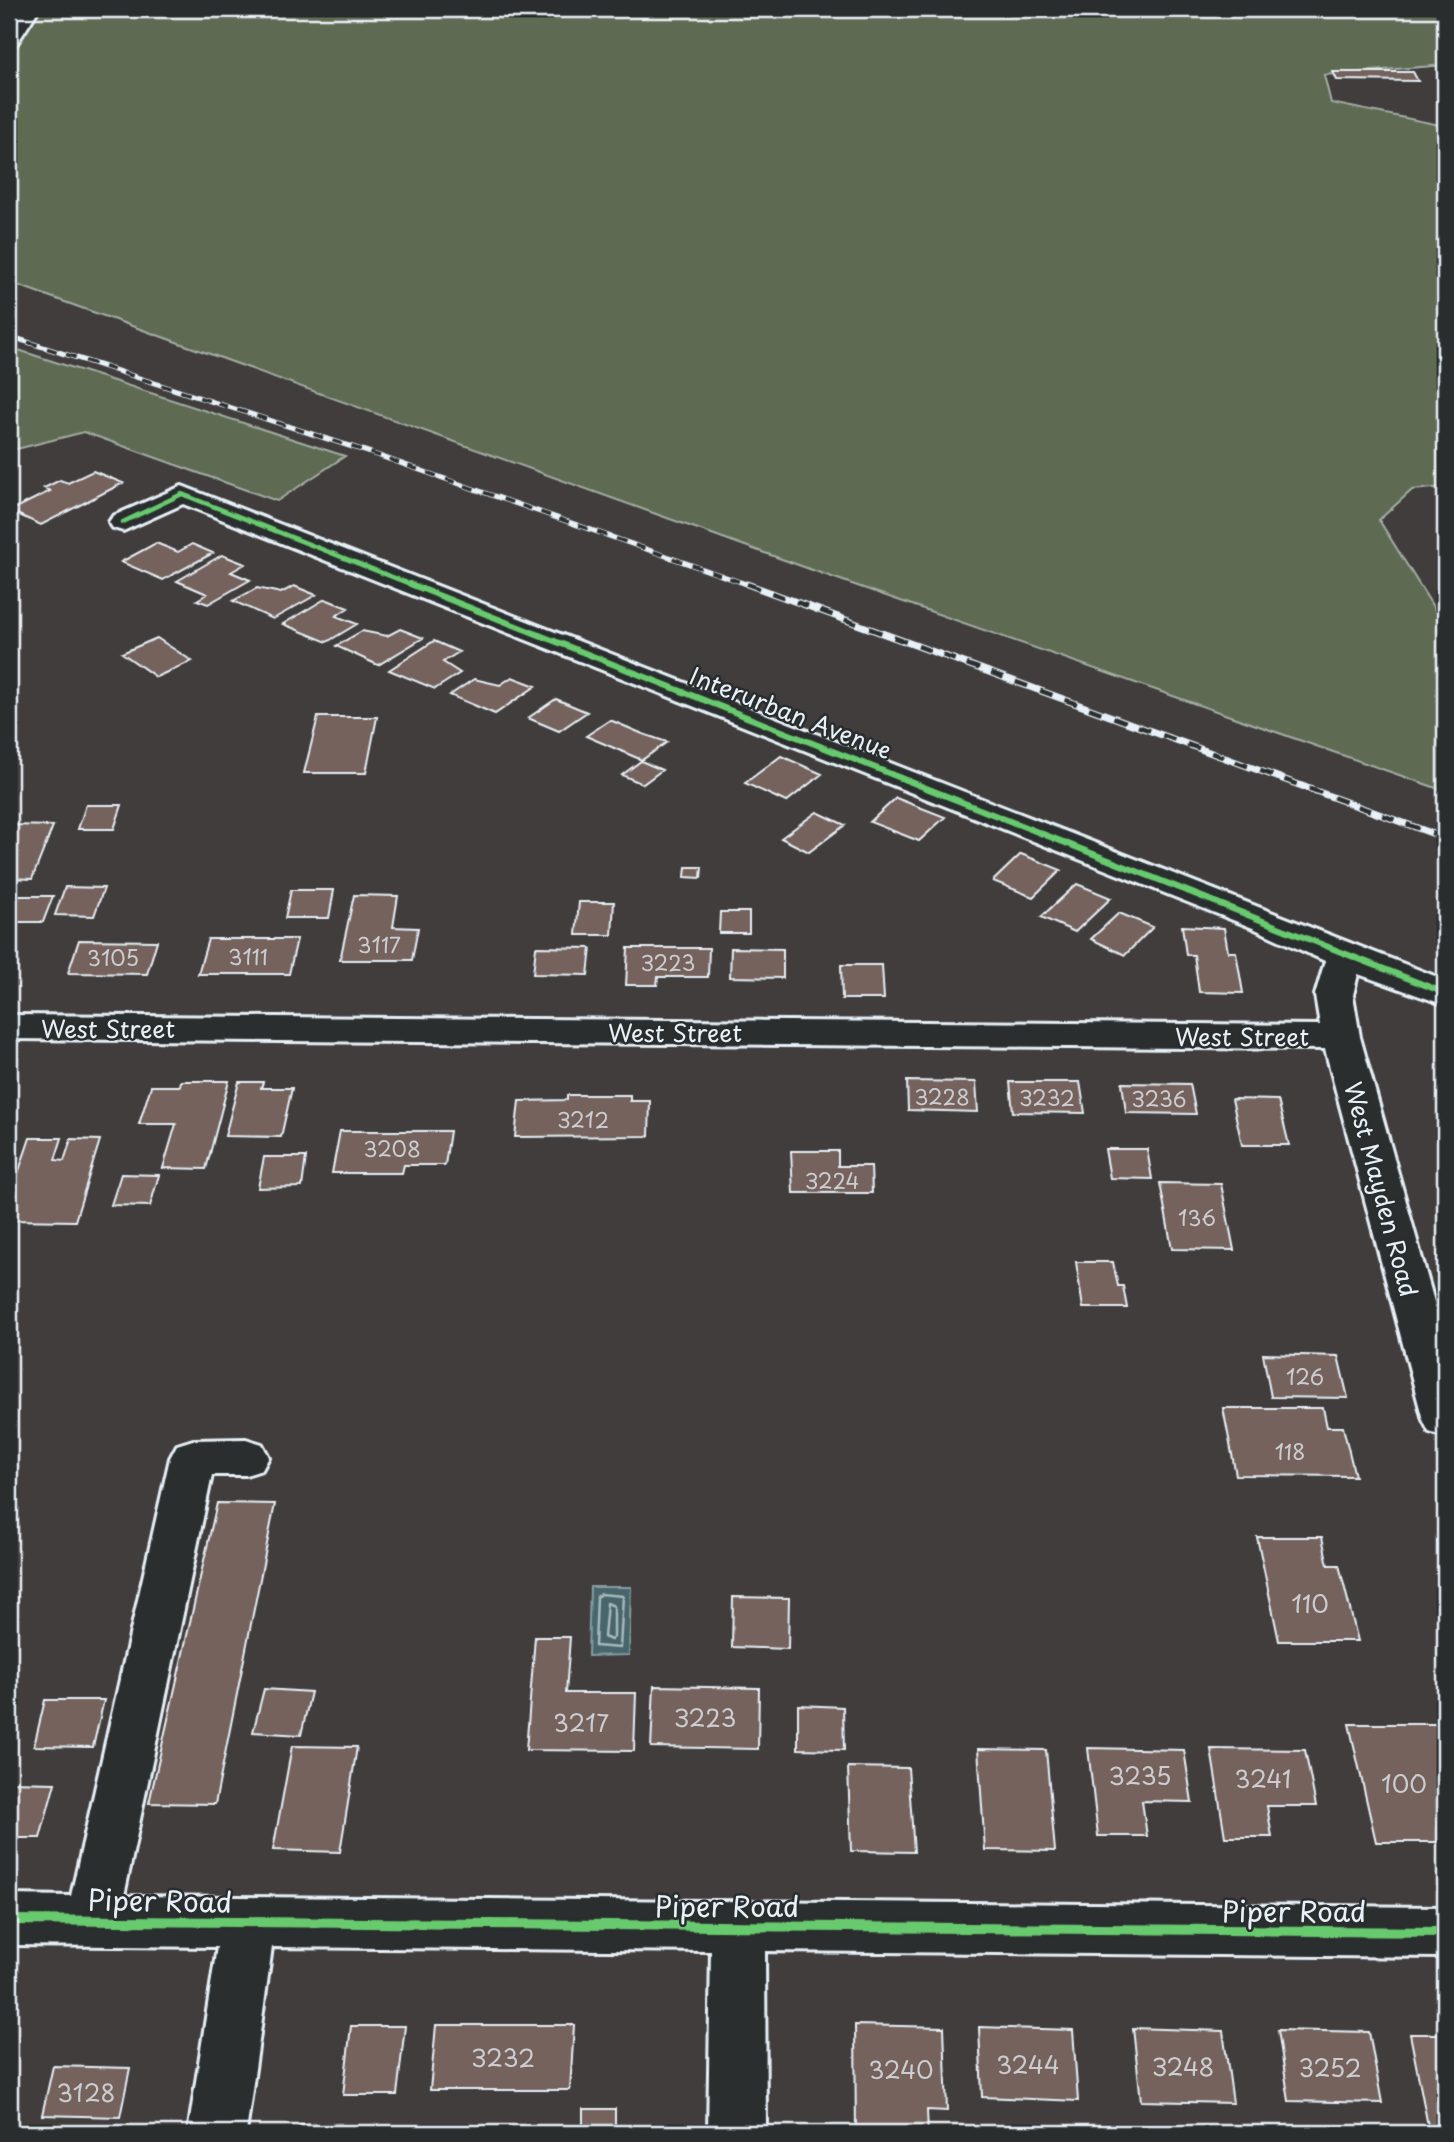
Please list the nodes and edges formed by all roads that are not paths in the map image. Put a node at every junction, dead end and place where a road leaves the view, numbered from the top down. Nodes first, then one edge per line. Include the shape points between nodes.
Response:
1 (30, 9) edge
2 (9, 41) edge
3 (123, 522) dead end
4 (1345, 956) junction
5 (1445, 993) edge
6 (9, 1027) edge
7 (1341, 1037) junction
8 (1445, 1420) edge
9 (246, 1457) dead end
10 (9, 1920) edge
11 (92, 1921) junction
12 (248, 1923) junction
13 (738, 1927) junction
14 (1445, 1932) edge
15 (217, 2133) edge
16 (737, 2133) edge

1 - 2 street
3 - 4 street, Interurban Avenue via 182,494 1266,920
4 - 5 street, Interurban Avenue
4 - 7 street, West Mayden Road via 1334,995
6 - 7 street, West Street
7 - 8 street, West Mayden Road
9 - 11 street via 193,1458
10 - 11 street, Piper Road
11 - 12 street, Piper Road
12 - 13 street, Piper Road
12 - 15 street
13 - 14 street, Piper Road
13 - 16 street

